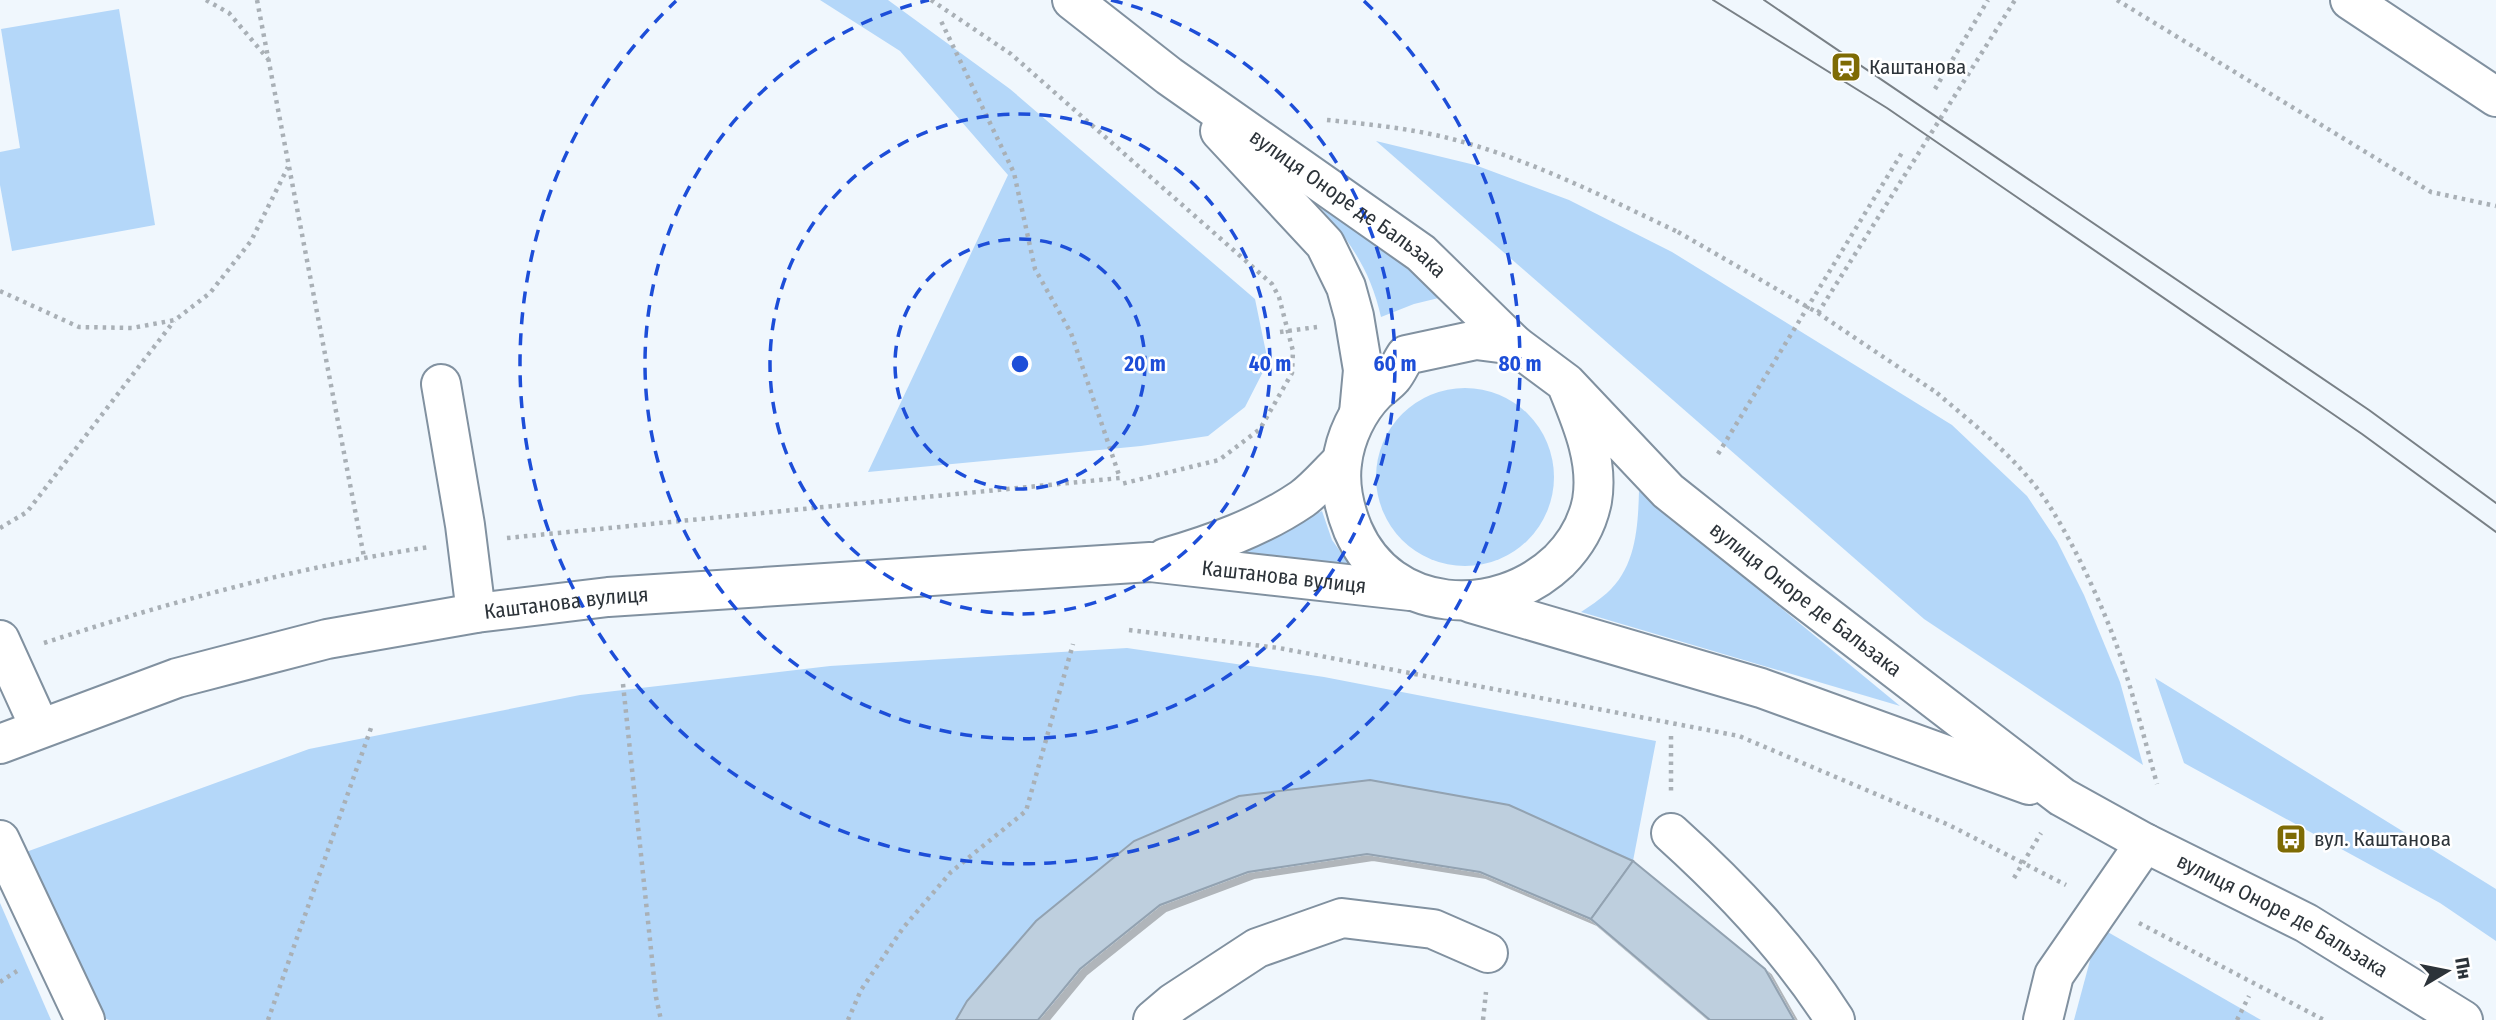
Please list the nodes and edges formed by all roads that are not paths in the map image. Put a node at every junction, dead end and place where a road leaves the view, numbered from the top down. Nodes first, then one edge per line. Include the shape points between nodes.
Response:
1 (1072, 0) edge
2 (2350, 0) edge
3 (1169, 76) junction
4 (2496, 97) edge
5 (1515, 345) junction
6 (1566, 383) junction
7 (441, 384) dead end
8 (1359, 413) junction
9 (1342, 461) junction
10 (1150, 562) junction
11 (1416, 592) junction
12 (1465, 602) junction
13 (476, 613) junction
14 (3, 647) edge
15 (40, 728) junction
16 (0, 744) edge
17 (2062, 797) junction
18 (1671, 833) road end
19 (0, 840) edge
20 (2144, 842) junction
21 (1489, 953) dead end
22 (85, 1020) edge
23 (1153, 1020) edge
24 (1835, 1020) edge
25 (2043, 1020) edge
26 (2463, 1020) edge

1 - 3 street, вулиця Оноре де Бальзака
2 - 4 street
3 - 5 street, вулиця Оноре де Бальзака via 1421,253
3 - 8 street, вулиця Оноре де Бальзака via 1325,244 1354,316 1363,370
5 - 6 street, вулиця Оноре де Бальзака
5 - 8 street via 1476,340 1406,355 1392,378
6 - 12 street via 1591,453 1592,501 1582,534 1544,575 1494,598
6 - 17 street, вулиця Оноре де Бальзака via 1668,491
7 - 13 street
8 - 9 street
9 - 10 street, Каштанова вулиця via 1304,498 1268,519 1212,544
9 - 11 street via 1341,488 1357,539 1392,579
10 - 11 street, Каштанова вулиця
10 - 13 street, Каштанова вулиця via 608,597
11 - 12 street
12 - 17 street, вулиця Оноре де Бальзака via 1761,688
13 - 15 street, Каштанова вулиця via 327,639 189,674
14 - 15 street
15 - 16 street, Каштанова вулиця
17 - 20 street, вулиця Оноре де Бальзака
18 - 24 street via 1726,883 1778,942
19 - 22 street
20 - 25 street via 2054,975
20 - 26 street, вулиця Оноре де Бальзака via 2306,923
21 - 23 street via 1433,929 1342,918 1257,948

